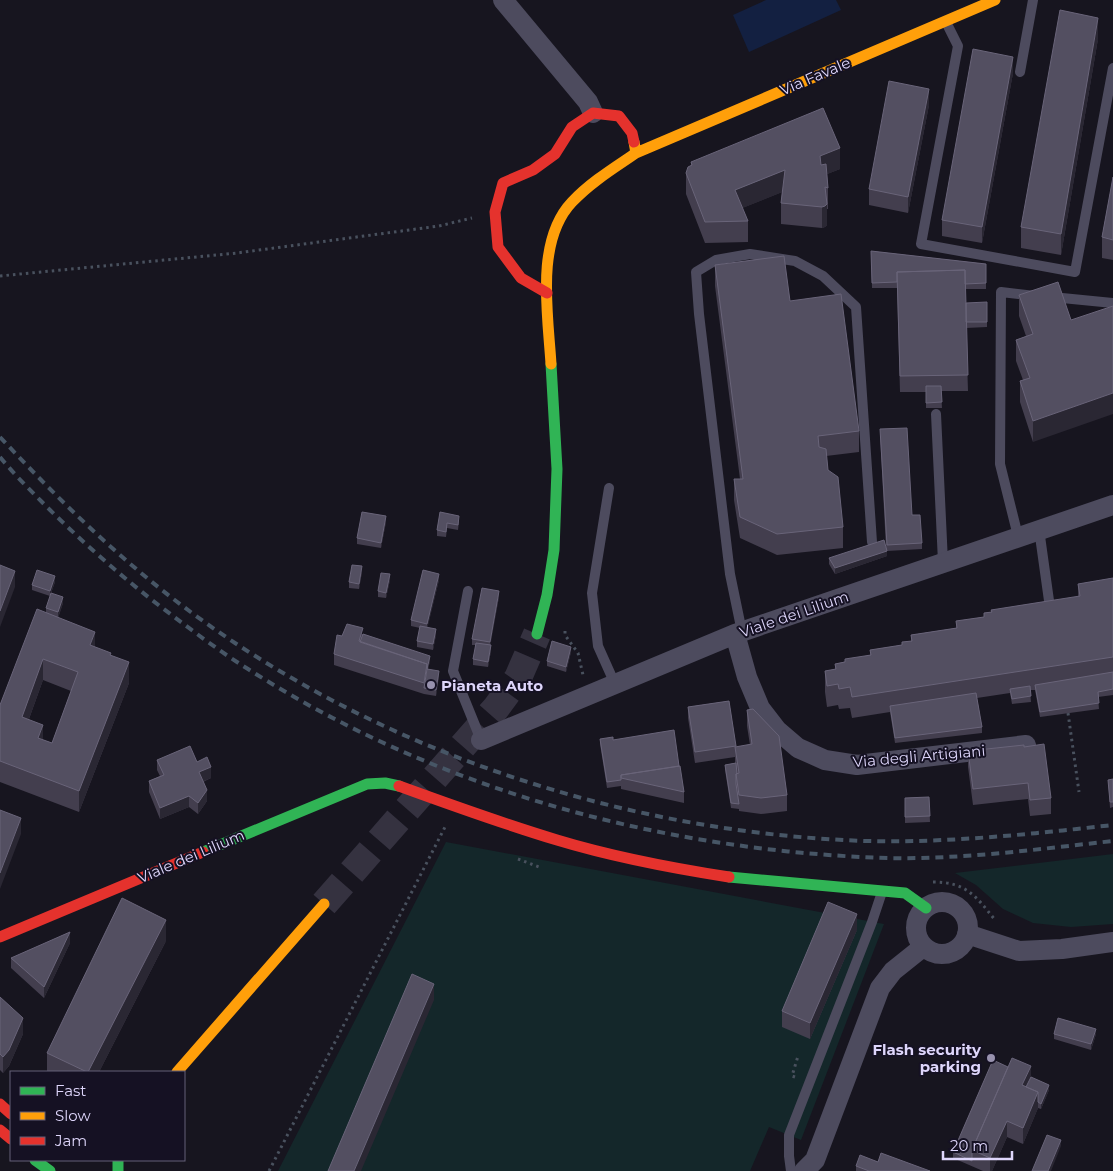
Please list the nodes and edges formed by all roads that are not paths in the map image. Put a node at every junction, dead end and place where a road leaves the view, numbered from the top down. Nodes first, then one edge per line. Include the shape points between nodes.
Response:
1 (503, 0) edge
2 (994, 0) edge
3 (1033, 0) edge
4 (946, 21) junction
5 (1113, 68) edge
6 (1020, 72) dead end
7 (593, 113) junction
8 (636, 153) junction
9 (547, 293) junction
10 (1113, 303) edge
11 (936, 414) dead end
12 (609, 488) dead end
13 (1113, 504) edge
14 (1039, 529) junction
15 (1018, 536) junction
16 (872, 542) edge
17 (943, 562) junction
18 (468, 591) dead end
19 (1052, 621) edge
20 (738, 633) junction
21 (537, 634) tunnel mouth
22 (615, 684) junction
23 (481, 740) joint
24 (1026, 745) edge
25 (882, 891) junction
26 (324, 904) tunnel mouth
27 (926, 908) junction
28 (967, 934) junction
29 (0, 936) edge
30 (1113, 942) edge
31 (923, 946) junction
32 (178, 1071) edge
33 (0, 1104) edge
34 (10, 1113) edge
35 (0, 1130) edge
36 (10, 1138) edge
37 (37, 1161) edge
38 (50, 1171) edge
39 (791, 1171) edge
40 (804, 1171) edge

1 - 7 street via 588,102
2 - 4 main road, Via Favale
3 - 6 lane
4 - 5 lane via 958,46 921,244 1075,272
4 - 8 main road, Via Favale
7 - 8 main road via 619,116 632,133
7 - 9 main road via 572,126 555,154 533,170 503,183 495,212 498,247 521,278
8 - 9 main road, Via Favale via 590,185 558,220 549,247
9 - 21 main road, Via Favale via 557,478 554,550
10 - 15 lane via 1001,292 1000,464
11 - 17 lane
12 - 22 lane via 592,593 598,646
13 - 14 street, Viale dei Lilium
14 - 15 street, Viale dei Lilium
14 - 19 lane
15 - 17 street, Viale dei Lilium
16 - 20 lane via 856,307 823,276 795,261 750,254 716,260 696,272
17 - 20 street, Viale dei Lilium
18 - 23 lane via 454,671
20 - 22 street, Viale dei Lilium
20 - 24 street, Via degli Artigiani via 747,677 760,708 777,730 798,748 825,760 857,764
22 - 23 street, Viale dei Lilium
25 - 27 main road, Viale dei Lilium via 905,894
25 - 29 main road, Viale dei Lilium via 746,879 620,857 559,841 404,786 385,783 367,784 328,799
25 - 39 lane via 789,1135
26 - 32 main road
27 - 28 street via 941,902 956,906 966,918
27 - 31 street via 916,922 915,931
28 - 30 street via 1019,951
28 - 31 street via 960,948 953,952 937,954
31 - 40 street via 893,971 880,988 815,1160
33 - 34 main road
35 - 36 main road
37 - 38 main road

